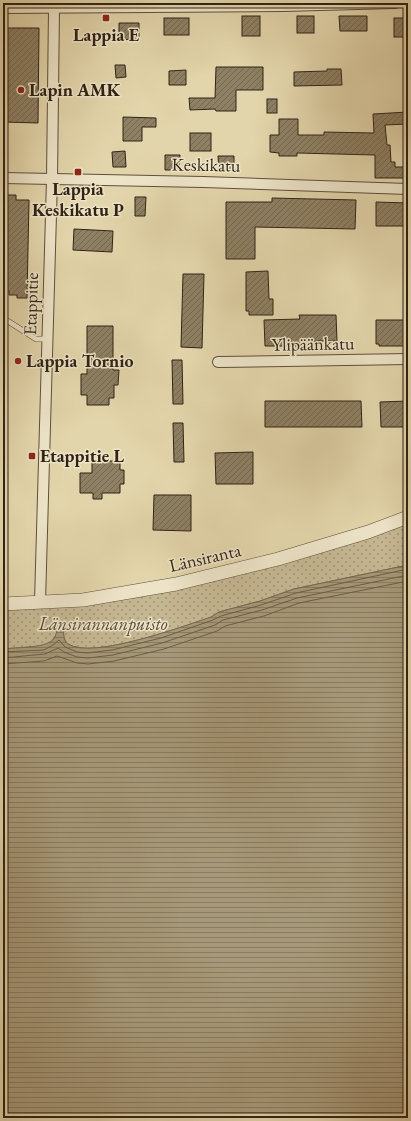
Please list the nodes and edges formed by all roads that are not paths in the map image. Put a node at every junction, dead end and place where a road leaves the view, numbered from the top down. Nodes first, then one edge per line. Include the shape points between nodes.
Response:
1 (395, 3) edge
2 (54, 5) edge
3 (161, 5) edge
4 (3, 8) edge
5 (3, 178) edge
6 (52, 179) junction
7 (408, 189) edge
8 (3, 318) edge
9 (47, 339) junction
10 (408, 359) edge
11 (218, 362) dead end
12 (408, 517) edge
13 (40, 602) junction
14 (3, 604) edge

1 - 3 street
2 - 3 street
2 - 4 street
2 - 6 street, Etappitie
5 - 6 street, Keskikatu
6 - 7 street, Keskikatu
6 - 9 street, Etappitie
8 - 9 lane via 36,339
9 - 13 street, Etappitie
10 - 11 street, Ylipäänkatu
12 - 13 street, Länsiranta via 278,559 176,584 83,600
13 - 14 street, Länsiranta

